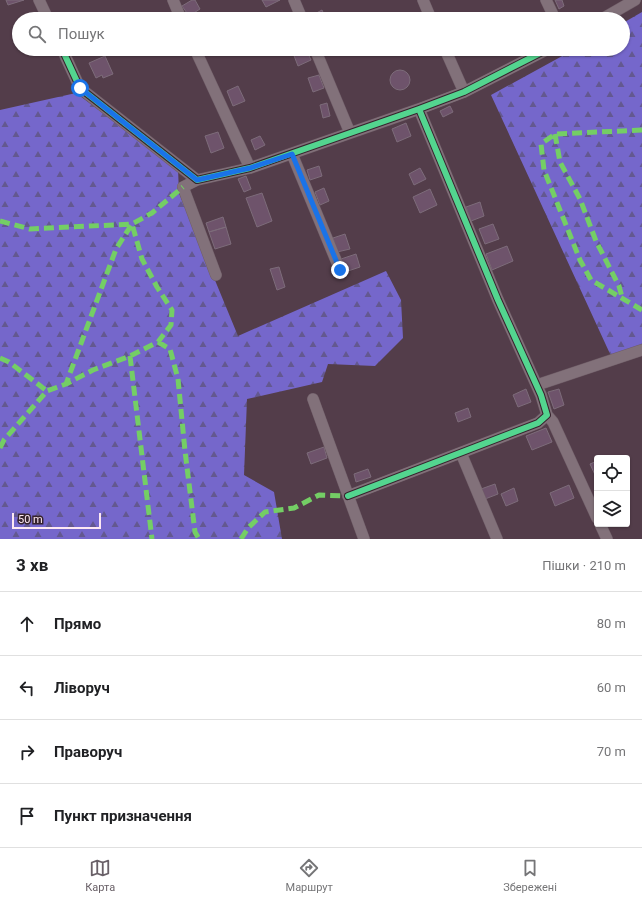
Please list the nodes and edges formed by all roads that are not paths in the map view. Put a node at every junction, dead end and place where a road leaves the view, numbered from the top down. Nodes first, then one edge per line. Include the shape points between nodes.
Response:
1 (39, 0) edge
2 (173, 0) edge
3 (294, 0) edge
4 (423, 0) edge
5 (546, 0) edge
6 (635, 0) edge
7 (45, 12) edge
8 (178, 12) edge
9 (299, 12) edge
10 (428, 12) edge
11 (552, 12) edge
12 (614, 12) edge
13 (65, 56) edge
14 (198, 56) edge
15 (318, 56) edge
16 (448, 56) edge
17 (534, 56) edge
18 (464, 92) junction
19 (419, 109) junction
20 (350, 133) junction
21 (292, 154) junction
22 (250, 168) junction
23 (197, 180) junction
24 (340, 270) dead end
25 (216, 275) dead end
26 (642, 350) edge
27 (537, 385) junction
28 (313, 400) dead end
29 (547, 415) junction
30 (461, 453) junction
31 (348, 496) junction
32 (594, 511) edge
33 (601, 527) edge
34 (364, 539) edge
35 (497, 539) edge
36 (607, 539) edge

1 - 7 street
2 - 8 street
3 - 9 street
4 - 10 street
5 - 11 street
6 - 12 street
13 - 23 street via 80,88
14 - 22 street
15 - 20 street
16 - 18 street
17 - 18 street
18 - 19 street
19 - 20 street
19 - 27 street via 498,300
20 - 21 street
21 - 22 street
21 - 24 street
22 - 23 street
23 - 25 street via 183,187
26 - 27 street
27 - 29 street
28 - 31 street
29 - 30 street via 538,422
29 - 32 street via 553,422
30 - 31 street
30 - 35 street
31 - 34 street
33 - 36 street

